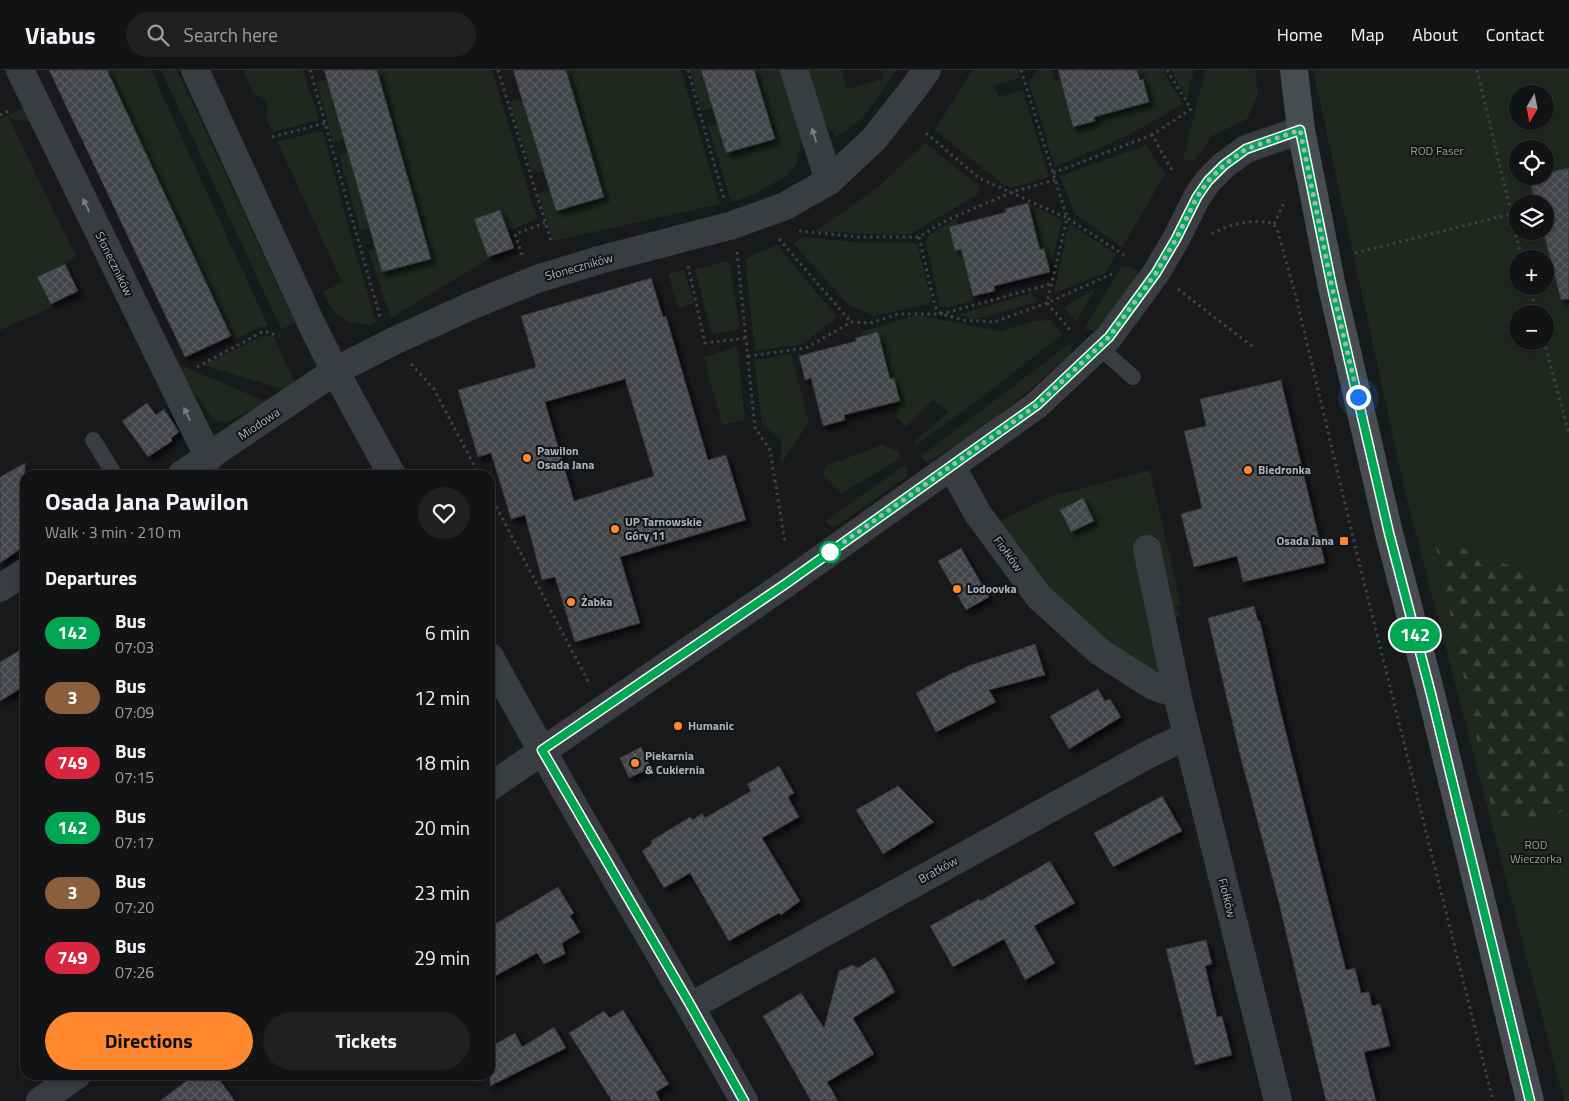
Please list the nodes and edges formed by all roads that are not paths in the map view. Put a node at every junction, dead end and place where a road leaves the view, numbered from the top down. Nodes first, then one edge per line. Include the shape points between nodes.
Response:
1 (20, 70) edge
2 (196, 70) edge
3 (794, 70) edge
4 (927, 70) edge
5 (1275, 70) edge
6 (1294, 70) edge
7 (1300, 130) junction
8 (829, 181) junction
9 (1099, 346) junction
10 (335, 371) junction
11 (1133, 377) dead end
12 (93, 440) dead end
13 (209, 458) junction
14 (952, 467) junction
15 (112, 470) edge
16 (190, 470) edge
17 (389, 470) edge
18 (1148, 549) dead end
19 (20, 575) edge
20 (0, 588) edge
21 (495, 666) edge
22 (1177, 694) junction
23 (1187, 736) junction
24 (542, 750) junction
25 (495, 783) edge
26 (691, 1006) junction
27 (70, 1080) edge
28 (40, 1101) edge
29 (744, 1101) edge
30 (1278, 1101) edge
31 (1530, 1101) edge

13 -> 1 street, Słoneczników
2 - 10 street
8 -> 3 street
4 - 8 street, Słoneczników via 874,139
5 - 7 street
6 - 7 street
7 - 9 street via 1246,149 1208,181 1156,273
7 - 31 street via 1332,287 1389,533
8 - 10 street, Słoneczników via 785,206 733,225 537,279 386,345
9 - 11 lane
9 - 14 street via 1037,405
10 - 13 street, Miodowa
10 - 17 street
12 - 15 lane
13 - 16 street, Miodowa
14 - 22 street, Fiołków via 978,514 1039,598 1100,652 1153,686
14 - 24 street
18 - 22 street, Fiołków
19 - 20 street
21 - 24 street
22 - 23 street, Fiołków
23 - 26 street, Bratków
23 - 30 street, Fiołków
24 - 25 street
24 - 26 street
26 - 29 street
27 - 28 street

